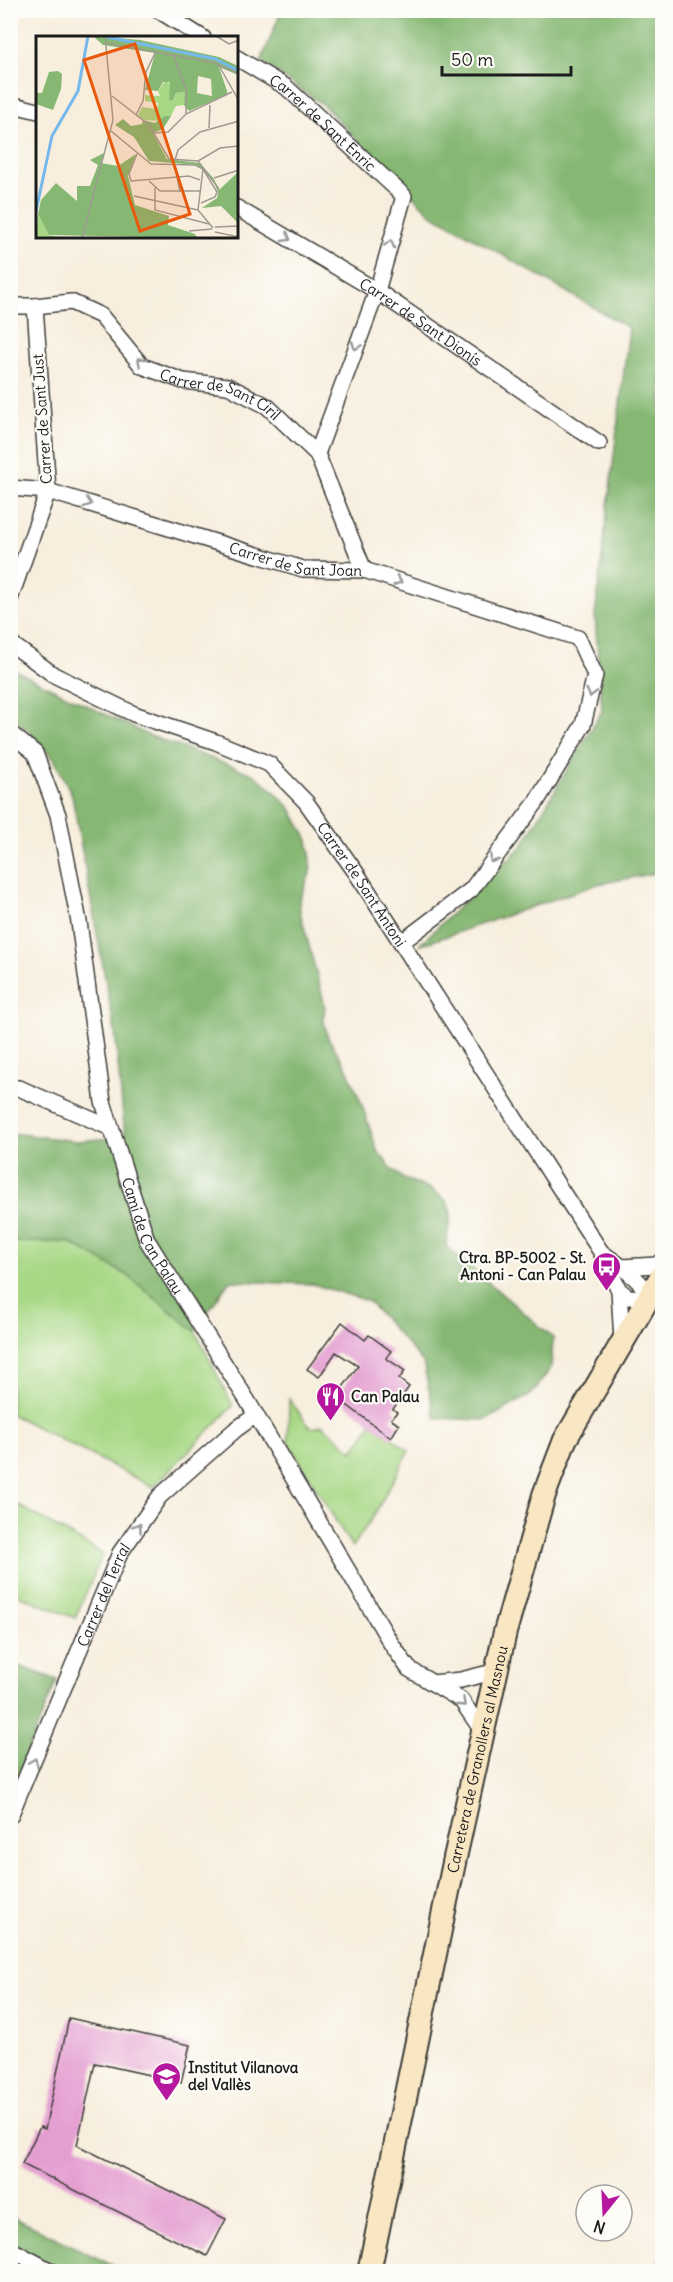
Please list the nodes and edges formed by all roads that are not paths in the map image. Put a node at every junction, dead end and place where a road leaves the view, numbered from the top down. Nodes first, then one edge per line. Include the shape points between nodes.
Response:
1 (158, 10) edge
2 (200, 36) edge
3 (238, 59) edge
4 (10, 104) edge
5 (36, 110) edge
6 (238, 209) edge
7 (376, 291) junction
8 (10, 306) edge
9 (35, 306) junction
10 (598, 443) dead end
11 (317, 454) junction
12 (10, 488) edge
13 (48, 491) junction
14 (364, 570) junction
15 (10, 598) edge
16 (10, 642) edge
17 (10, 733) edge
18 (402, 942) junction
19 (10, 1088) edge
20 (111, 1128) junction
21 (601, 1252) junction
22 (663, 1261) edge
23 (622, 1267) junction
24 (663, 1275) edge
25 (619, 1290) junction
26 (649, 1298) junction
27 (622, 1342) junction
28 (256, 1415) junction
29 (497, 1671) junction
30 (432, 1683) junction
31 (483, 1732) junction
32 (10, 1816) edge
33 (10, 2248) edge
34 (53, 2271) edge
35 (369, 2271) edge

1 - 2 street
7 -> 3 street, Carrer de Sant Enric via 404,196 286,87
4 - 5 street
6 -> 7 street, Carrer de Sant Dionís
7 - 10 street, Carrer de Sant Dionís
7 -> 11 street
8 - 9 street, Carrer de Sant Ciril
11 -> 9 street, Carrer de Sant Ciril via 267,406 228,386 183,381 142,366 100,316 71,302
9 - 13 street, Carrer de Sant Just
11 - 14 street, Carrer de Sant Ciril
12 - 13 street, Carrer de Sant Joan
13 -> 14 street, Carrer de Sant Joan via 303,569
13 - 15 street, Carrer de Sant Just
14 -> 18 street, Carrer de Sant Joan via 578,638 595,675 583,725 535,804 471,890
16 - 18 street, Carrer de Sant Antoni via 54,675 134,714 269,764 306,802
17 - 20 street, Camí de Can Palau via 35,753 58,815 79,922 103,1102
18 - 21 street, Carrer de Sant Antoni
19 - 20 street via 19,1088
20 - 28 street, Camí de Can Palau via 147,1240
21 - 23 street, Carrer de Sant Antoni
21 - 25 street, Carrer de Sant Antoni
22 - 23 street
23 - 26 street, Carrer de Sant Antoni via 647,1291
24 - 26 main road, Carretera de Granollers al Masnou
25 - 26 street via 628,1297
25 - 27 street, Carrer de Sant Antoni
26 - 27 main road, Carretera de Granollers al Masnou
27 - 29 main road, Carretera de Granollers al Masnou via 553,1467
28 - 30 street, Camí de Can Palau via 392,1645 409,1669
32 -> 28 street, Carrer del Terral via 120,1553 160,1496
29 - 30 street
29 - 31 main road, Carretera de Granollers al Masnou
30 -> 31 street, Camí de Can Palau via 461,1700
31 - 35 main road, Carretera de Granollers al Masnou
33 - 34 street

